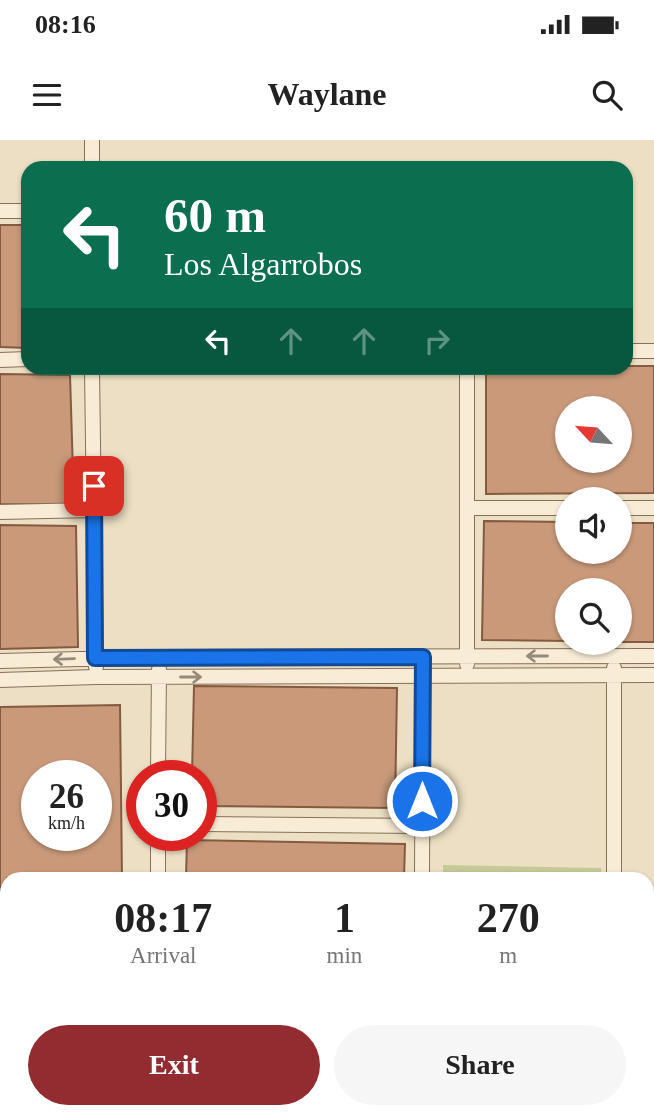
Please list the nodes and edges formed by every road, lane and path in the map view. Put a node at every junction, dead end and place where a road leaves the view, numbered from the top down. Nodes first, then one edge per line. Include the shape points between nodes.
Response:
1 (92, 140) edge
2 (92, 161) edge
3 (0, 211) edge
4 (21, 211) edge
5 (633, 351) edge
6 (654, 351) edge
7 (21, 359) edge
8 (0, 360) edge
9 (92, 375) edge
10 (467, 375) edge
11 (467, 508) junction
12 (555, 508) edge
13 (632, 508) edge
14 (654, 508) edge
15 (94, 510) junction
16 (0, 512) edge
17 (614, 656) junction
18 (654, 656) edge
19 (159, 657) junction
20 (423, 657) junction
21 (467, 657) junction
22 (95, 658) junction
23 (0, 661) edge
24 (654, 675) edge
25 (467, 676) junction
26 (614, 676) junction
27 (96, 677) junction
28 (159, 677) junction
29 (423, 677) junction
30 (0, 680) edge
31 (158, 760) edge
32 (217, 824) edge
33 (422, 826) junction
34 (158, 851) edge
35 (158, 872) edge
36 (422, 872) edge
37 (614, 872) edge

1 - 2 street
3 - 4 street
5 - 6 street
7 - 8 street
9 - 15 street
10 - 11 street
11 - 12 street
11 - 21 street
13 - 14 street
15 - 16 street
15 - 22 street
17 - 18 street
17 -> 21 street
17 - 26 street
19 - 20 street
19 - 22 street
19 - 28 street
20 - 21 street
20 - 29 street
21 - 25 street
22 -> 23 street
22 - 27 street
24 - 26 street
25 - 26 street
25 - 29 street
26 - 37 street
27 - 28 street
27 - 30 street
28 -> 29 street
28 - 31 street
29 - 33 street
32 - 33 street
33 - 36 street
34 - 35 street

